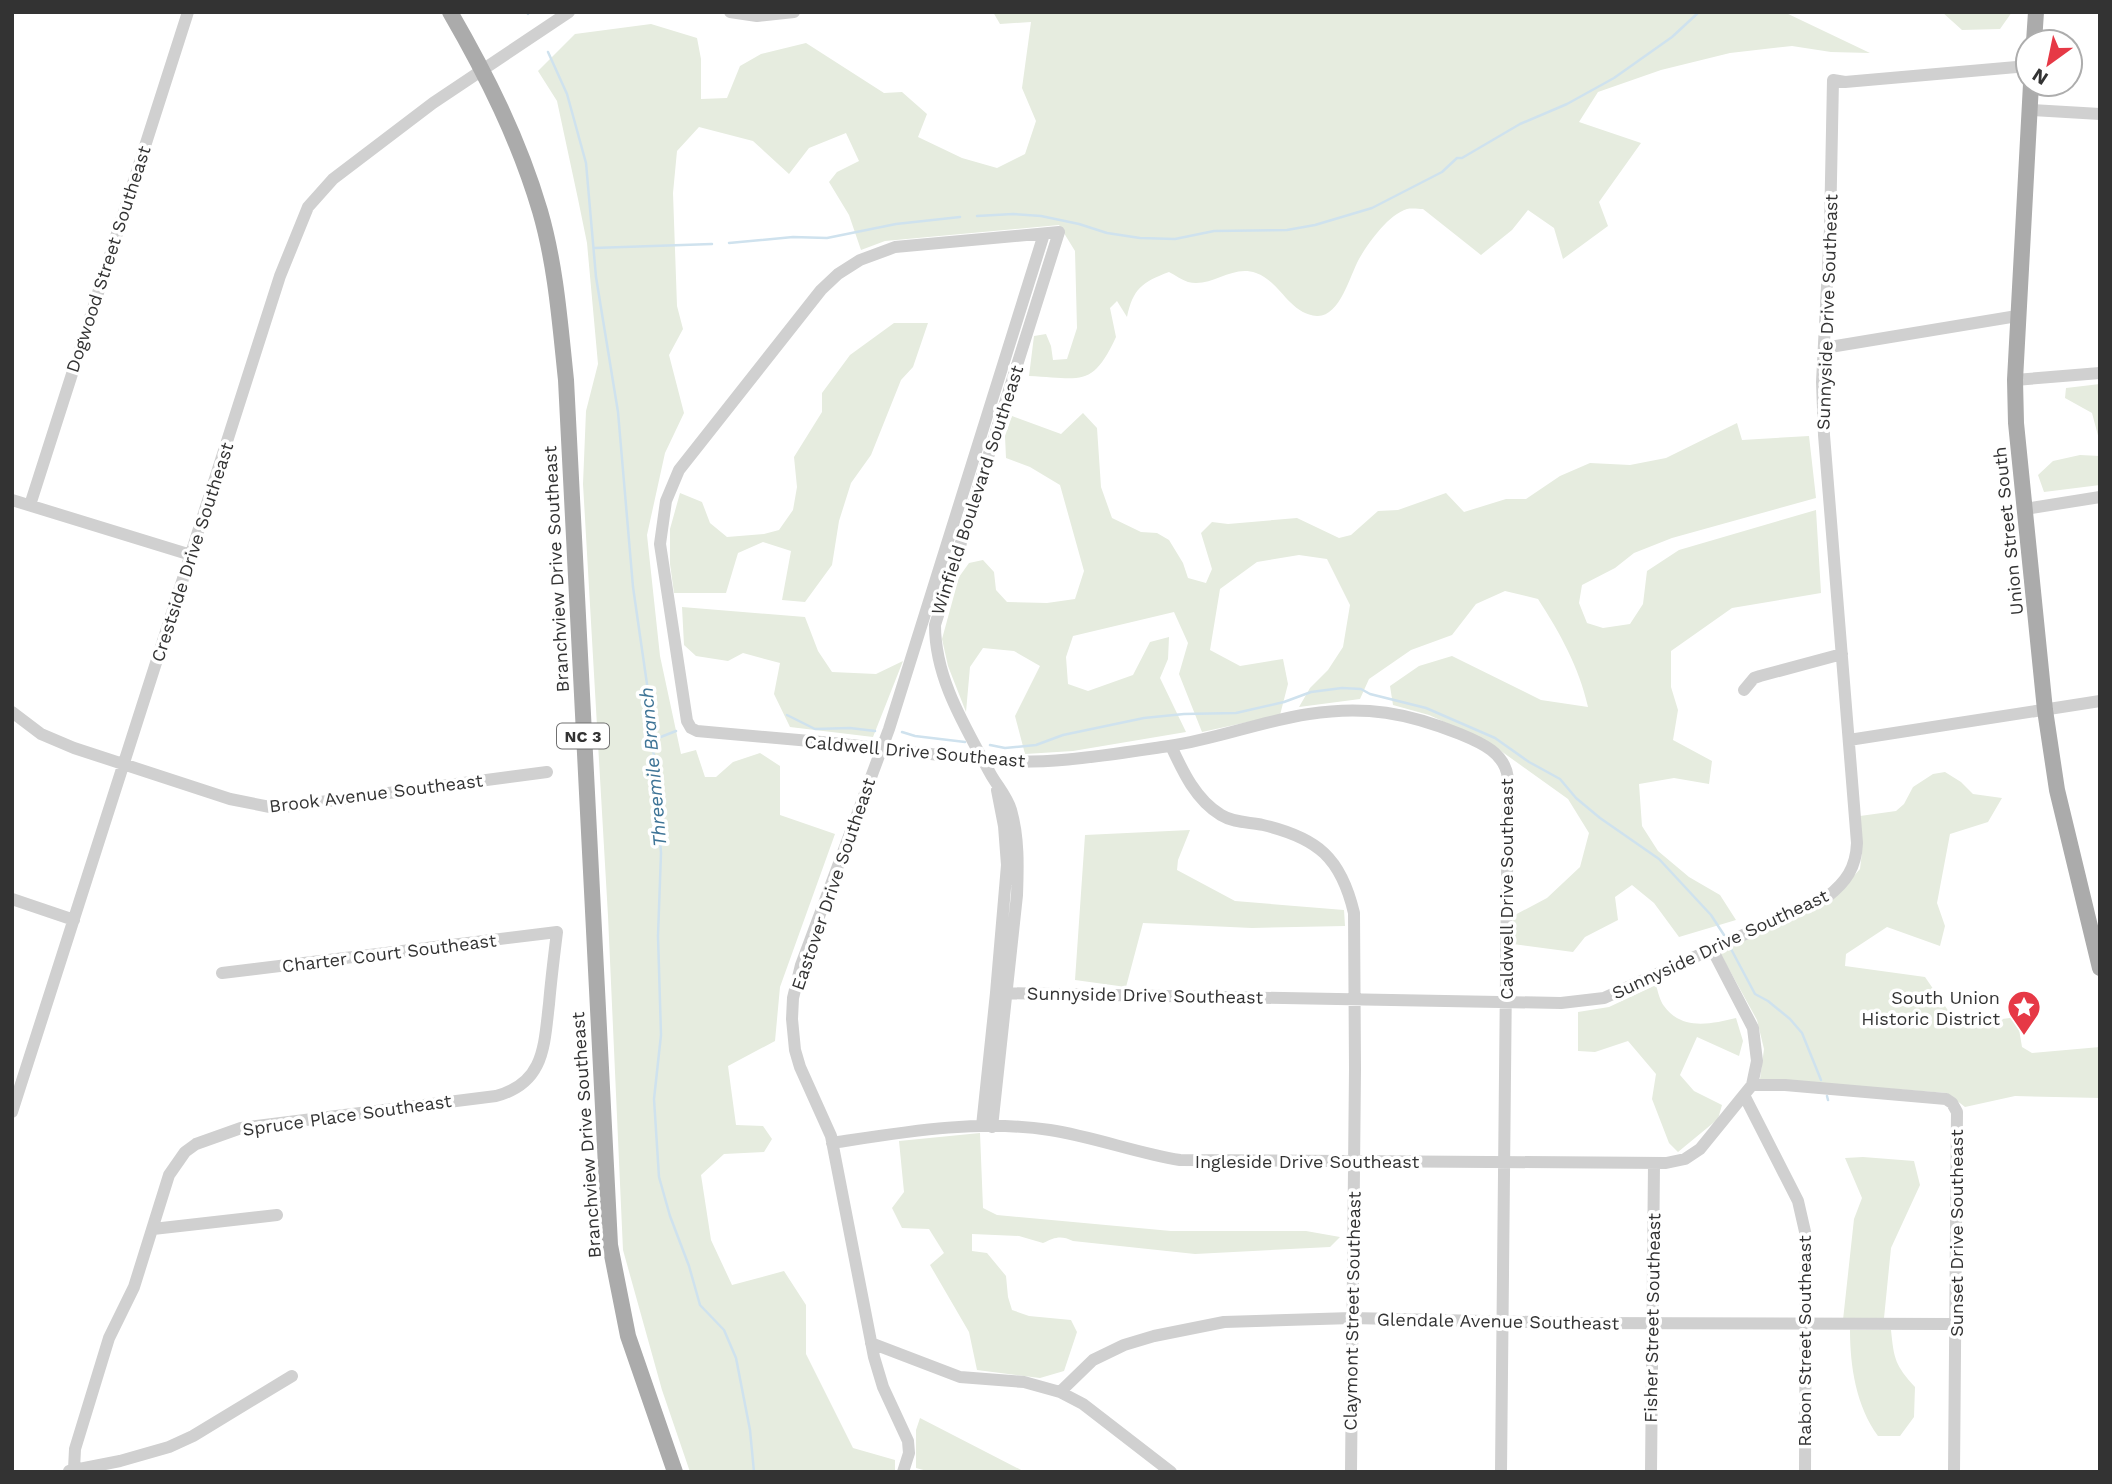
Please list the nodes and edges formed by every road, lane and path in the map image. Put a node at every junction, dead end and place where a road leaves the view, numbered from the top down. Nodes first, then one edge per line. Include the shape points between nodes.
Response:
1 (188, 12) edge
2 (450, 12) edge
3 (569, 12) edge
4 (730, 12) edge
5 (793, 12) edge
6 (2014, 67) edge
7 (484, 70) junction
8 (2030, 98) edge
9 (2030, 110) junction
10 (2100, 114) edge
11 (1044, 234) junction
12 (2018, 316) junction
13 (1824, 348) junction
14 (2100, 373) edge
15 (2015, 380) junction
16 (2100, 498) edge
17 (12, 500) edge
18 (30, 505) junction
19 (2025, 509) junction
20 (191, 555) junction
21 (923, 620) joint
22 (1842, 654) junction
23 (1744, 690) dead end
24 (2100, 701) edge
25 (2045, 710) junction
26 (12, 712) edge
27 (1849, 740) junction
28 (1171, 746) junction
29 (881, 748) junction
30 (984, 760) junction
31 (123, 764) junction
32 (547, 772) dead end
33 (12, 899) edge
34 (74, 920) junction
35 (557, 932) joint
36 (1712, 949) junction
37 (2100, 968) edge
38 (222, 973) dead end
39 (1001, 993) junction
40 (1355, 999) junction
41 (1505, 1002) junction
42 (1758, 1085) junction
43 (1745, 1097) junction
44 (12, 1112) edge
45 (987, 1126) junction
46 (832, 1143) junction
47 (1354, 1161) junction
48 (1504, 1162) junction
49 (1654, 1164) junction
50 (277, 1215) dead end
51 (153, 1229) junction
52 (1352, 1318) junction
53 (1502, 1321) junction
54 (1652, 1324) junction
55 (1805, 1324) junction
56 (1956, 1324) junction
57 (871, 1343) junction
58 (292, 1376) dead end
59 (1060, 1392) junction
60 (70, 1470) edge
61 (675, 1472) edge
62 (903, 1472) edge
63 (1171, 1472) edge
64 (1351, 1472) edge
65 (1501, 1472) edge
66 (1651, 1472) edge
67 (1804, 1472) edge
68 (1954, 1472) edge

1 - 18 street, Dogwood Street Southeast
2 - 7 main road, Branchview Drive Southeast / NC 3
3 - 7 street, Crestside Drive Southeast
4 - 5 street via 757,16
6 - 13 street, Sunnyside Drive Southeast via 1833,80
7 - 20 street, Crestside Drive Southeast via 333,179 308,207 280,276
7 - 61 main road, Branchview Drive Southeast / NC 3 via 541,214 556,296 566,380 610,1245 628,1336
8 - 9 main road, Union Street South
9 - 10 street
9 - 12 main road, Union Street South
11 - 21 street, Winfield Boulevard Southeast
11 - 29 street, Caldwell Drive Southeast via 895,247 838,274 680,470 666,501 660,544 691,728
11 - 30 street, Winfield Boulevard Southeast via 1059,232 935,625 940,672
12 - 13 street
12 - 15 main road, Union Street South
13 - 22 street, Sunnyside Drive Southeast via 1824,435
14 - 15 street
15 - 19 main road, Union Street South
16 - 19 street
17 - 18 street
18 - 20 street
19 - 25 main road, Union Street South
20 - 31 street, Crestside Drive Southeast
21 - 29 street, Eastover Drive Southeast
22 - 23 street via 1754,678
22 - 27 street, Sunnyside Drive Southeast
24 - 25 street
25 - 27 street
25 - 37 main road, Union Street South via 2064,825
26 - 31 street, Brook Avenue Southeast via 41,734
27 - 36 street, Sunnyside Drive Southeast via 1857,843 1849,875 1827,897
28 - 30 street, Caldwell Drive Southeast via 1042,762
28 - 40 street, Claymont Street Southeast via 1194,789 1209,806 1232,820 1303,838 1333,862 1345,881 1353,913
28 - 41 street, Caldwell Drive Southeast via 1308,714 1343,711 1423,719 1492,751 1505,763 1508,778
29 - 30 street, Caldwell Drive Southeast
29 - 46 street, Eastover Drive Southeast via 801,965 793,999 795,1051
30 - 39 street, Winfield Boulevard Southeast via 996,783 1007,848
31 - 32 street, Brook Avenue Southeast via 230,799 275,808
31 - 34 street, Crestside Drive Southeast
33 - 34 street
34 - 44 street, Crestside Drive Southeast
35 - 38 street, Charter Court Southeast
35 - 51 street, Spruce Place Southeast via 544,1049 522,1085 496,1096 241,1128 212,1137 196,1144 176,1164
36 - 41 street, Sunnyside Drive Southeast via 1604,998
36 - 42 street, Ingleside Drive Southeast via 1753,1028
39 - 40 street, Sunnyside Drive Southeast
39 - 45 street, Winfield Boulevard Southeast
40 - 41 street, Sunnyside Drive Southeast
40 - 47 street, Claymont Street Southeast
41 - 48 street, Caldwell Drive Southeast
42 - 43 street, Ingleside Drive Southeast
42 - 56 street, Sunset Drive Southeast via 1931,1096 1952,1103 1957,1112
43 - 49 street, Ingleside Drive Southeast via 1693,1156
43 - 55 street, Rabon Street Southeast via 1801,1212 1806,1236
45 - 46 street, Ingleside Drive Southeast
45 - 47 street, Ingleside Drive Southeast via 1048,1130 1181,1160
46 - 57 street, Eastover Drive Southeast
47 - 48 street, Ingleside Drive Southeast
47 - 52 street, Claymont Street Southeast
48 - 49 street, Ingleside Drive Southeast
48 - 53 street, Caldwell Drive Southeast
49 - 54 street, Fisher Street Southeast
50 - 51 street
51 - 60 street, Spruce Place Southeast via 134,1287 108,1338
52 - 53 street, Glendale Avenue Southeast
52 - 59 street, Glendale Avenue Southeast via 1201,1324 1124,1345 1093,1360
52 - 64 street, Claymont Street Southeast
53 - 54 street, Glendale Avenue Southeast
53 - 65 street, Caldwell Drive Southeast
54 - 55 street, Glendale Avenue Southeast
54 - 66 street, Fisher Street Southeast
55 - 56 street, Glendale Avenue Southeast
55 - 67 street, Rabon Street Southeast
56 - 68 street, Sunset Drive Southeast
57 - 59 street via 960,1377 1024,1382
57 - 62 street, Eastover Drive Southeast via 883,1387 908,1441
58 - 60 street via 169,1447
59 - 63 street via 1083,1404

